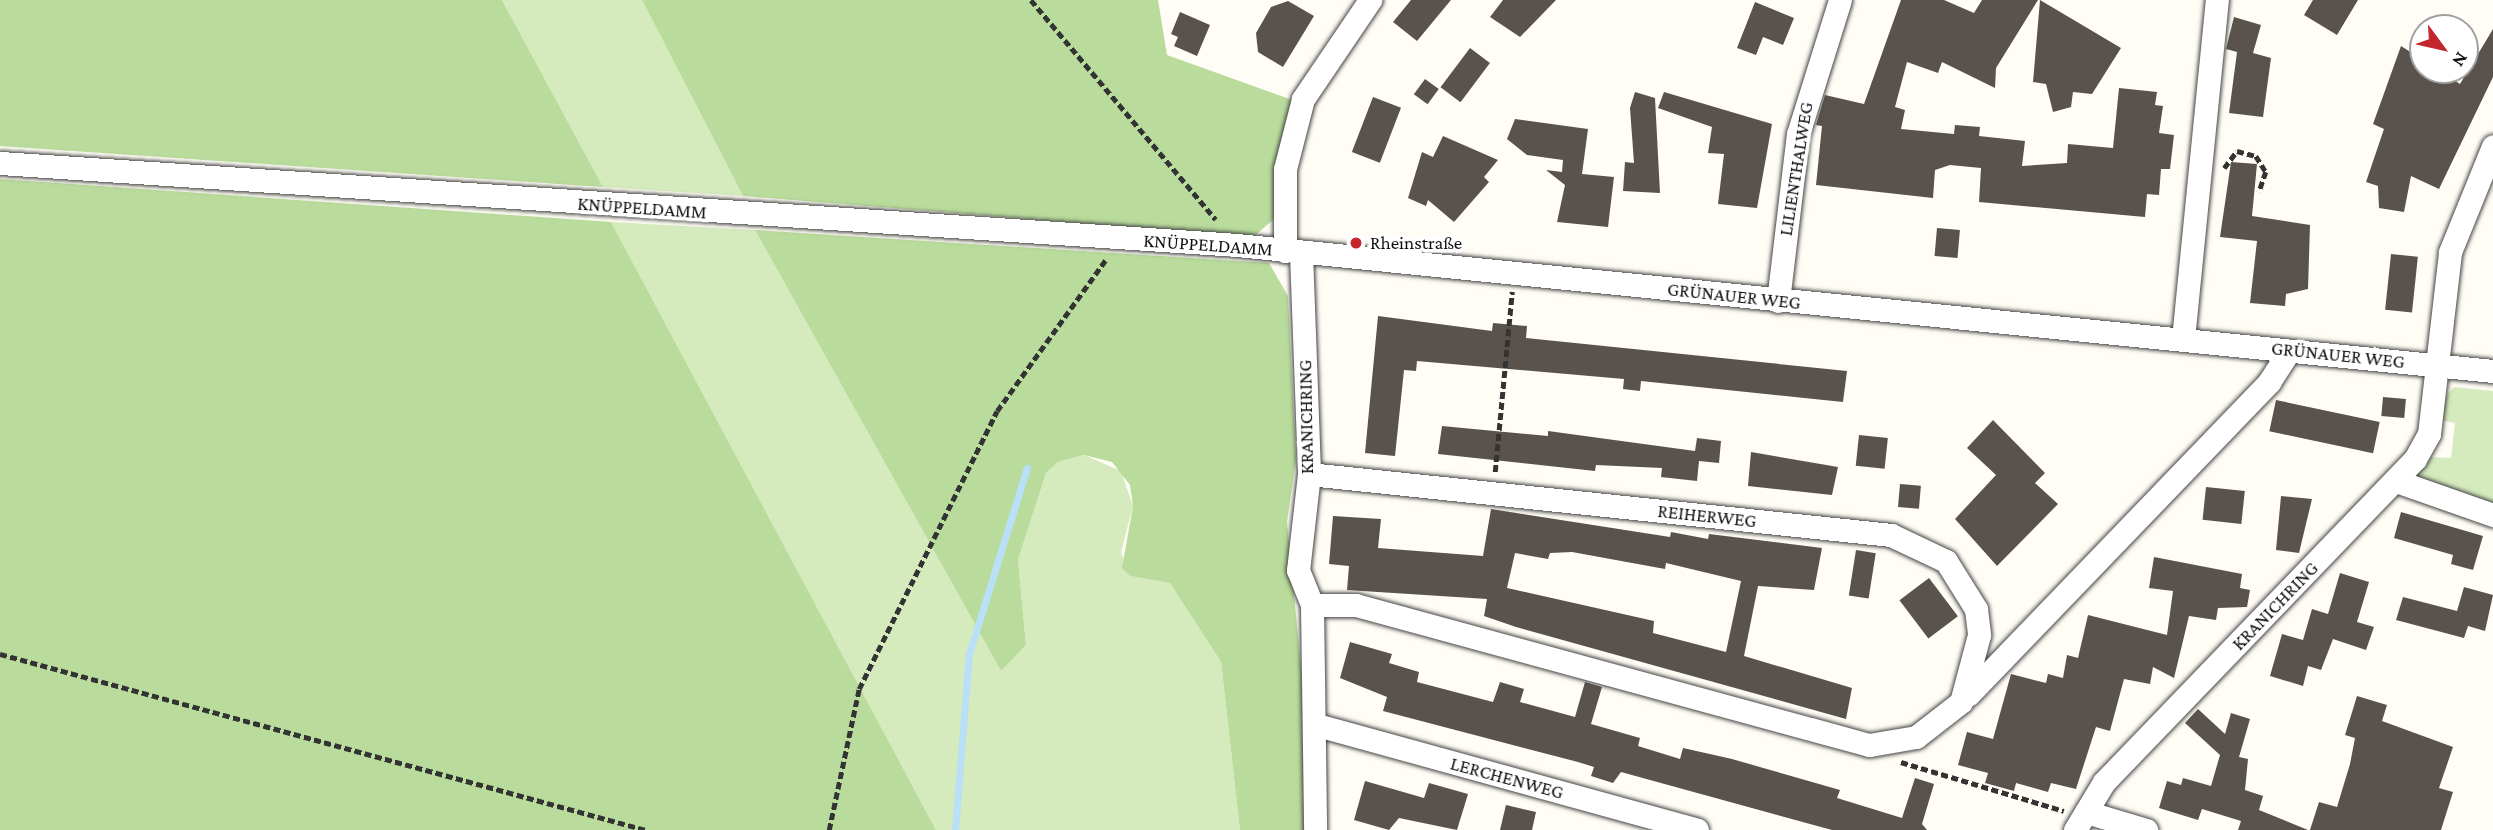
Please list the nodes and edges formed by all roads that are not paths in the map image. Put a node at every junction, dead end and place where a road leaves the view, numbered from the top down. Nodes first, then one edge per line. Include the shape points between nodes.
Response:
1 (1370, 0) edge
2 (1840, 0) edge
3 (2217, 0) edge
4 (2493, 146) edge
5 (0, 163) edge
6 (1293, 252) junction
7 (1778, 301) junction
8 (2183, 339) junction
9 (2289, 351) junction
10 (2436, 365) junction
11 (2493, 371) edge
12 (1309, 474) junction
13 (2396, 481) junction
14 (2493, 515) edge
15 (1312, 605) junction
16 (1961, 702) junction
17 (1317, 725) junction
18 (2080, 821) edge
19 (1315, 830) edge
20 (1697, 830) edge
21 (2146, 830) edge

1 - 6 street via 1303,99 1285,169
2 - 7 street, LILIENTHALWEG via 1798,135
3 - 8 street
4 - 10 street, KRANICHRING via 2450,252
5 - 6 street, KNÜPPELDAMM
6 - 7 street, GRÜNAUER WEG
6 - 12 street, KRANICHRING
7 - 8 street, GRÜNAUER WEG
8 - 9 street, GRÜNAUER WEG
9 - 10 street, GRÜNAUER WEG
9 - 16 street via 2269,382
10 - 11 street, GRÜNAUER WEG
10 - 13 street, KRANICHRING via 2429,434
12 - 15 street, KRANICHRING via 1298,570
12 - 16 street, REIHERWEG via 1891,535 1919,544 1946,561 1976,609 1976,663
13 - 14 street
13 - 18 street, KRANICHRING via 2104,782
15 - 16 street via 1356,605 1869,745 1916,737
15 - 17 street, KRANICHRING
17 - 19 street, KRANICHRING
17 - 20 street, LERCHENWEG
18 - 21 street

